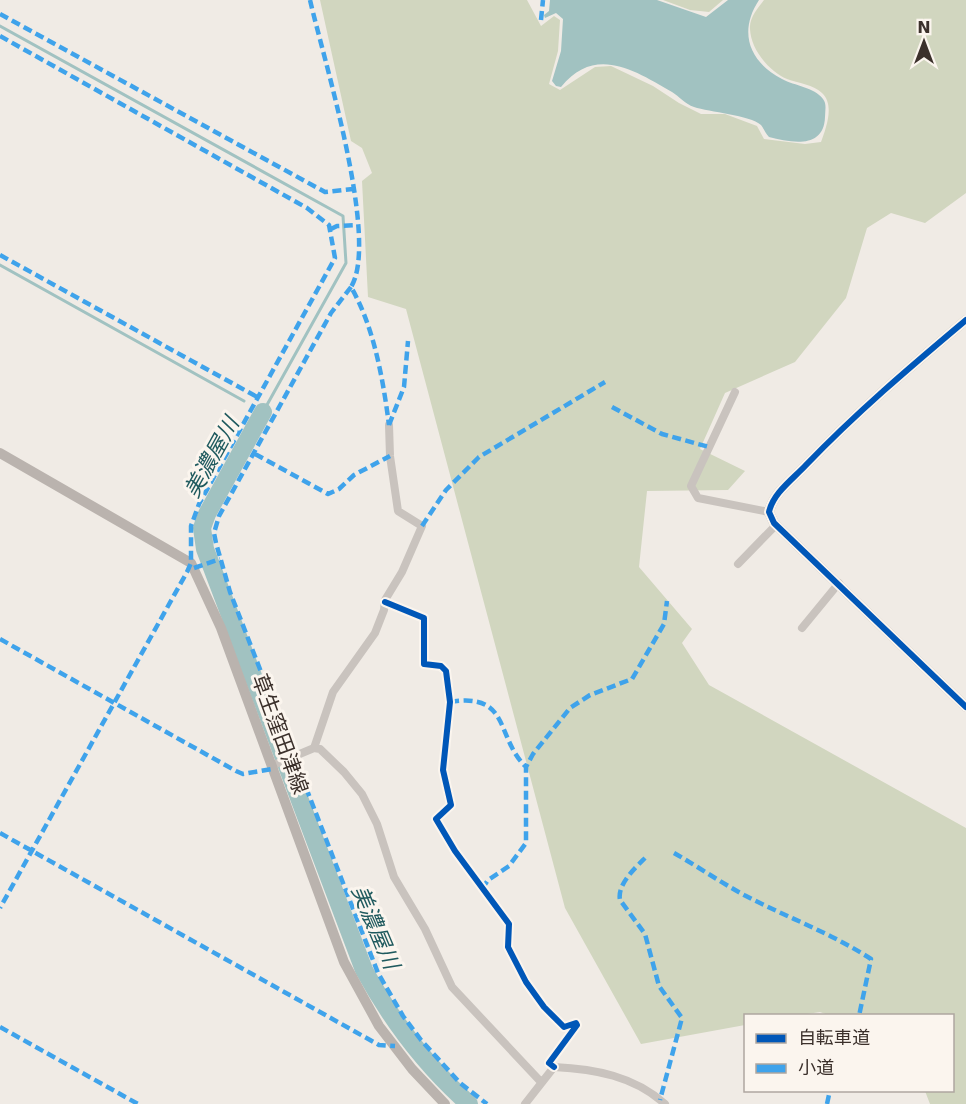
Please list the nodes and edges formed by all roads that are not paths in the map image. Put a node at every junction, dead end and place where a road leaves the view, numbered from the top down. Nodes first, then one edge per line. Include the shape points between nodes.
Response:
1 (966, 320) edge
2 (735, 392) dead end
3 (389, 425) dead end
4 (0, 453) edge
5 (769, 512) junction
6 (776, 525) junction
7 (738, 564) dead end
8 (839, 583) junction
9 (385, 602) junction
10 (802, 628) dead end
11 (966, 707) edge
12 (314, 748) junction
13 (271, 766) junction
14 (554, 1067) junction
15 (541, 1082) junction
16 (445, 1104) edge
17 (525, 1104) edge
18 (665, 1104) edge

1 - 5 main road via 862,409 775,498
2 - 5 street via 691,486 698,498
3 - 9 street via 398,511 422,526
4 - 13 main road, 草生窪田津線 via 191,563 221,628
5 - 6 main road
6 - 7 street
6 - 8 main road
8 - 10 street
8 - 11 main road
9 - 12 street via 375,633 333,692
9 - 14 street via 424,618 424,664 441,666 446,671 450,702 443,770 451,805 436,819 509,924 508,947 544,1007 564,1027 577,1025 549,1063
12 - 13 street
12 - 15 street via 344,772 365,800 394,877 453,987
13 - 16 main road, 草生窪田津線 via 335,940 358,990 379,1026
14 - 15 street
14 - 18 street via 628,1079 647,1088
15 - 17 street

